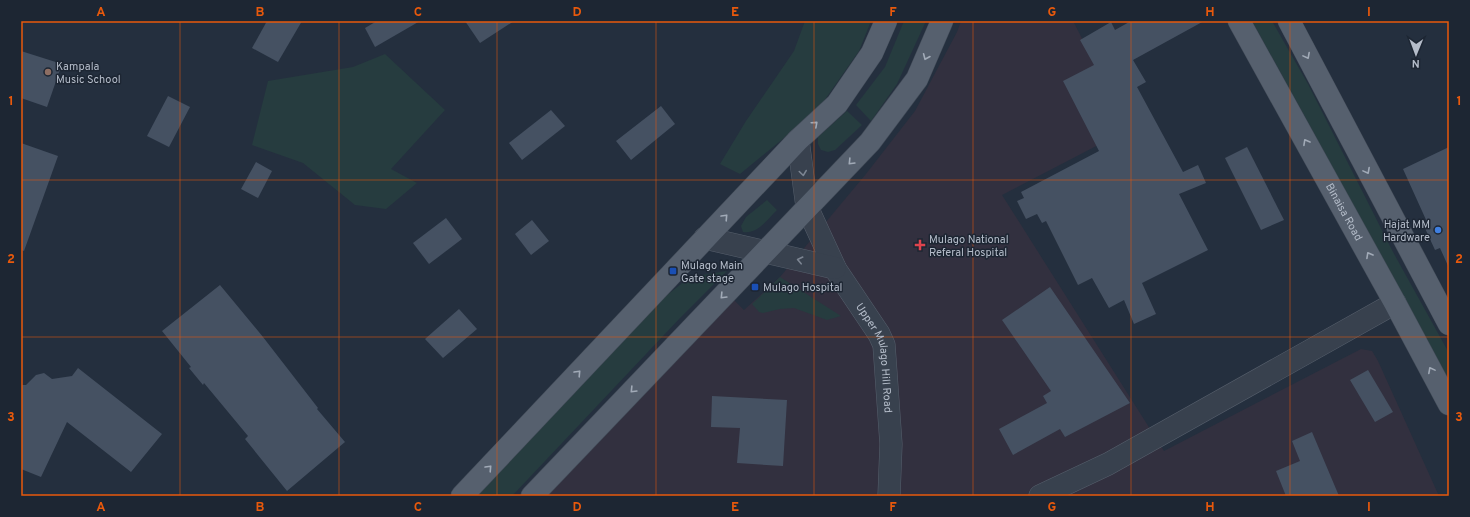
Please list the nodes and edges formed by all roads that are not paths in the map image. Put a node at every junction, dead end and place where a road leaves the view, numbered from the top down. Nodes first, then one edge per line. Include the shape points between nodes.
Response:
1 (886, 21) edge
2 (942, 21) edge
3 (1239, 21) edge
4 (1289, 21) edge
5 (798, 140) junction
6 (807, 207) junction
7 (705, 238) junction
8 (765, 252) junction
9 (835, 268) junction
10 (1443, 299) edge
11 (1395, 303) junction
12 (1449, 324) edge
13 (1449, 404) edge
14 (462, 496) edge
15 (532, 496) edge
16 (889, 496) edge
17 (1040, 496) edge

5 -> 1 main road via 837,104 872,53
2 -> 6 main road via 917,79 870,142
11 -> 3 main road, Binaisa Road
4 -> 10 main road
5 -> 6 street, Upper Mulago Hill Road
7 -> 5 main road
6 - 8 main road
6 - 9 street, Upper Mulago Hill Road
7 - 8 street
14 -> 7 main road
9 -> 8 street
8 -> 15 main road
9 - 16 street, Upper Mulago Hill Road via 880,334 884,345 890,444
10 - 12 main road
13 -> 11 main road, Binaisa Road
11 - 17 street via 1108,464

